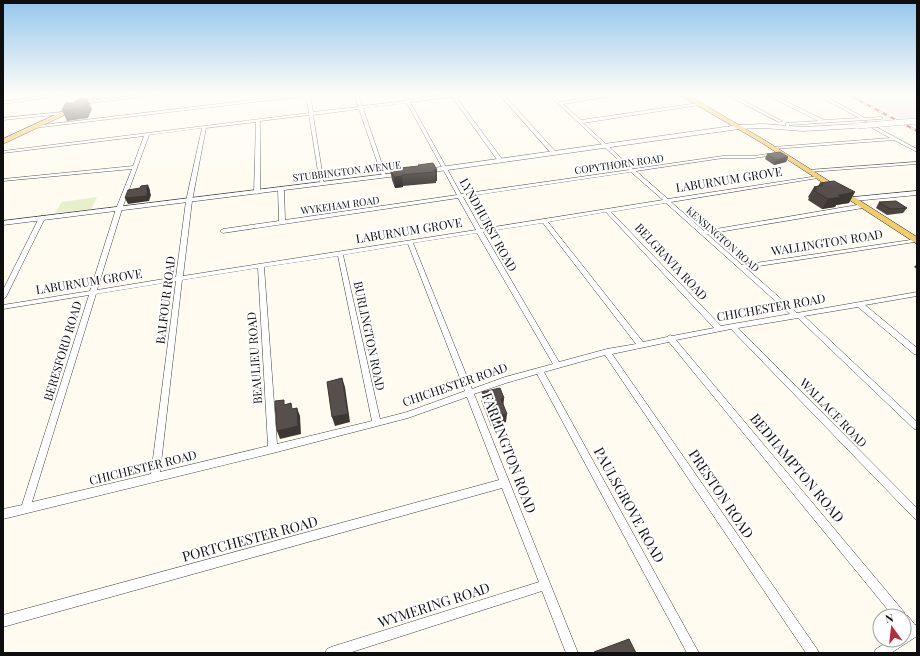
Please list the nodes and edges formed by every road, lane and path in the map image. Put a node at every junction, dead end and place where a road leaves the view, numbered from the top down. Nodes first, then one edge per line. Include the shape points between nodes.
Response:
1 (38, 125) edge
2 (54, 125) edge
3 (222, 125) edge
4 (258, 125) edge
5 (313, 125) edge
6 (366, 125) edge
7 (420, 125) edge
8 (474, 125) edge
9 (529, 125) edge
10 (583, 125) edge
11 (736, 125) edge
12 (787, 125) edge
13 (871, 125) edge
14 (874, 125) edge
15 (33, 127) junction
16 (204, 127) junction
17 (740, 127) junction
18 (777, 127) junction
19 (788, 128) junction
20 (147, 134) junction
21 (752, 134) junction
22 (3, 137) edge
23 (10, 138) junction
24 (895, 139) junction
25 (3, 142) edge
26 (605, 146) junction
27 (773, 148) junction
28 (917, 151) edge
29 (3, 152) edge
30 (554, 153) junction
31 (781, 153) junction
32 (500, 160) junction
33 (917, 163) edge
34 (134, 167) junction
35 (444, 168) junction
36 (421, 171) edge
37 (633, 171) junction
38 (809, 171) junction
39 (406, 173) edge
40 (384, 176) junction
41 (818, 177) junction
42 (3, 180) edge
43 (322, 184) junction
44 (281, 189) junction
45 (257, 192) junction
46 (917, 193) edge
47 (460, 197) junction
48 (854, 199) junction
49 (189, 201) junction
50 (666, 201) junction
51 (863, 206) junction
52 (119, 209) junction
53 (607, 210) junction
54 (42, 218) junction
55 (544, 220) junction
56 (3, 223) edge
57 (282, 223) junction
58 (224, 231) dead end
59 (479, 231) junction
60 (703, 233) junction
61 (916, 241) edge
62 (410, 242) junction
63 (340, 253) junction
64 (261, 266) junction
65 (742, 267) junction
66 (179, 279) junction
67 (92, 292) junction
68 (917, 294) edge
69 (3, 297) edge
70 (859, 304) junction
71 (3, 307) edge
72 (797, 315) junction
73 (733, 327) junction
74 (719, 329) junction
75 (670, 338) junction
76 (640, 344) junction
77 (607, 352) junction
78 (917, 352) edge
79 (557, 365) junction
80 (539, 370) junction
81 (469, 392) junction
82 (377, 423) junction
83 (917, 427) edge
84 (273, 448) junction
85 (155, 477) junction
86 (505, 483) junction
87 (26, 508) junction
88 (3, 514) edge
89 (917, 516) edge
90 (545, 585) junction
91 (893, 608) edge
92 (3, 621) edge
93 (331, 653) edge
94 (572, 653) edge
95 (693, 653) edge
96 (812, 653) edge

1 - 15 main road
2 - 15 street
3 - 16 street
4 - 45 street
5 - 43 street
6 - 40 street
7 - 35 street, LYNDHURST ROAD
8 - 32 street
9 - 30 street
10 - 26 street, KENSINGTON ROAD
11 - 17 main road
12 - 19 street
13 - 24 street
14 - 19 street, bridge
15 - 23 main road
16 - 20 street
16 - 49 street, BALFOUR ROAD
17 - 18 street
17 - 21 main road
17 - 26 street
18 - 19 street
18 - 21 street via 753,130
20 - 29 street
20 - 34 street, BERESFORD ROAD
21 - 27 main road
22 - 23 street
23 - 25 main road
24 - 27 street
24 - 28 street
26 - 30 street
26 - 37 street, KENSINGTON ROAD
27 - 31 main road
30 - 32 street
31 - 37 street, COPYTHORN ROAD via 723,158
31 - 38 main road
32 - 35 street
33 - 38 street
34 - 42 street
34 - 52 street, BERESFORD ROAD
35 - 36 street
35 - 47 street, LYNDHURST ROAD
37 - 47 street, COPYTHORN ROAD
37 - 50 street, KENSINGTON ROAD
38 - 41 main road
39 - 40 street, STUBBINGTON AVENUE
40 - 43 street, STUBBINGTON AVENUE
41 - 48 main road
41 - 50 street, LABURNUM GROVE
43 - 44 street, STUBBINGTON AVENUE
44 - 45 street, STUBBINGTON AVENUE
44 - 57 street
45 - 49 street, STUBBINGTON AVENUE
46 - 48 street
47 - 57 street, WYKEHAM ROAD
47 - 59 street, LYNDHURST ROAD
48 - 51 main road
49 - 52 street, STUBBINGTON AVENUE
49 - 66 street, BALFOUR ROAD
50 - 53 street, LABURNUM GROVE
50 - 60 street, KENSINGTON ROAD
51 - 60 street
51 - 61 main road
52 - 54 street, STUBBINGTON AVENUE
52 - 67 street, BERESFORD ROAD
53 - 55 street, LABURNUM GROVE
53 - 74 street, BELGRAVIA ROAD
54 - 56 street, STUBBINGTON AVENUE
54 - 69 street
55 - 59 street, LABURNUM GROVE
55 - 76 street
57 - 58 street, WYKEHAM ROAD
59 - 62 street, LABURNUM GROVE
59 - 79 street, LYNDHURST ROAD
60 - 65 street, KENSINGTON ROAD
61 - 65 street, WALLINGTON ROAD
62 - 63 street, LABURNUM GROVE
62 - 81 street, FARLINGTON ROAD
63 - 64 street, LABURNUM GROVE
63 - 82 street, BURLINGTON ROAD
64 - 66 street, LABURNUM GROVE
64 - 84 street, BEAULIEU ROAD
65 - 72 street, KENSINGTON ROAD
66 - 67 street, LABURNUM GROVE
66 - 85 street, BALFOUR ROAD
67 - 71 street, LABURNUM GROVE
67 - 87 street, BERESFORD ROAD
68 - 70 street, CHICHESTER ROAD
70 - 72 street, CHICHESTER ROAD
70 - 78 street
72 - 73 street, CHICHESTER ROAD
72 - 83 street, KENSINGTON ROAD
73 - 74 street, CHICHESTER ROAD
73 - 89 street, WALLACE ROAD
74 - 75 street, CHICHESTER ROAD
75 - 76 street, CHICHESTER ROAD
75 - 91 street, BEDHAMPTON ROAD
76 - 77 street, CHICHESTER ROAD
77 - 79 street, CHICHESTER ROAD
77 - 96 street, PRESTON ROAD
79 - 80 street, CHICHESTER ROAD
80 - 81 street, CHICHESTER ROAD
80 - 95 street, PAULSGROVE ROAD
81 - 82 street, CHICHESTER ROAD via 408,415
81 - 86 street, FARLINGTON ROAD
82 - 84 street, CHICHESTER ROAD
84 - 85 street, CHICHESTER ROAD
85 - 87 street, CHICHESTER ROAD
86 - 90 street, FARLINGTON ROAD
86 - 92 street, PORTCHESTER ROAD
87 - 88 street, CHICHESTER ROAD
90 - 93 street, WYMERING ROAD
90 - 94 street, FARLINGTON ROAD

